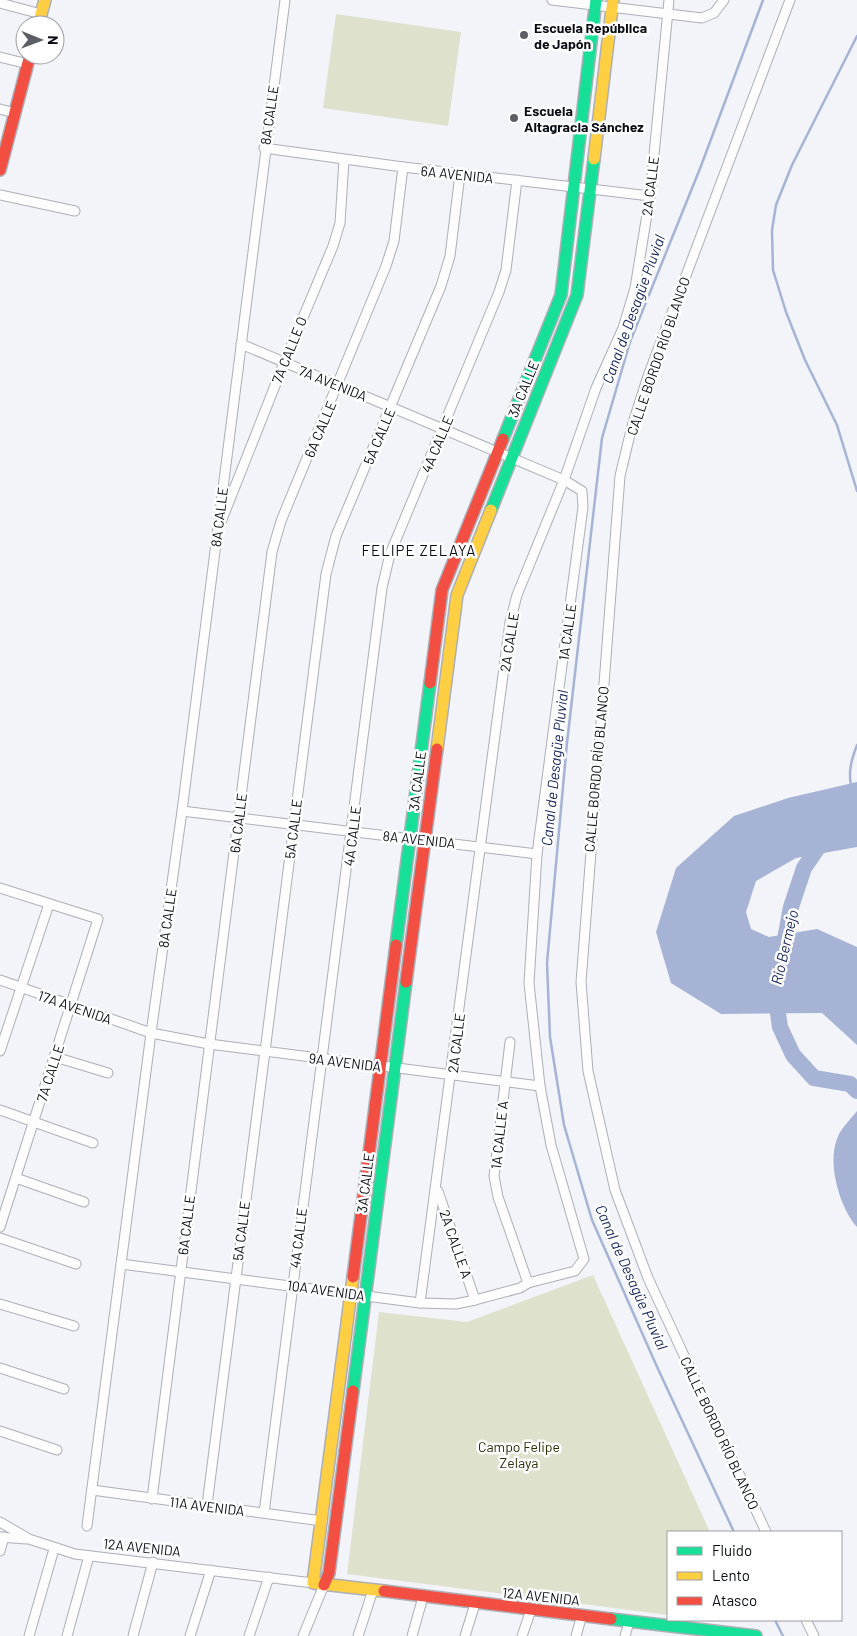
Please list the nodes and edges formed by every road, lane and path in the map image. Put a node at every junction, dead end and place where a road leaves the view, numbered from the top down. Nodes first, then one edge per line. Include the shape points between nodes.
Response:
1 (45, 0) edge
2 (284, 0) edge
3 (552, 0) edge
4 (669, 0) edge
5 (724, 0) edge
6 (790, 0) edge
7 (0, 3) edge
8 (596, 3) edge
9 (613, 4) edge
10 (667, 14) junction
11 (30, 15) edge
12 (41, 15) edge
13 (0, 57) edge
14 (15, 58) edge
15 (27, 65) edge
16 (0, 110) edge
17 (15, 113) junction
18 (264, 148) junction
19 (344, 160) junction
20 (1, 164) edge
21 (403, 168) junction
22 (460, 174) junction
23 (517, 180) junction
24 (575, 187) junction
25 (591, 188) junction
26 (0, 195) edge
27 (650, 196) junction
28 (75, 211) dead end
29 (240, 344) junction
30 (284, 363) junction
31 (338, 386) junction
32 (391, 407) junction
33 (444, 429) junction
34 (497, 453) junction
35 (511, 459) junction
36 (564, 480) junction
37 (216, 535) junction
38 (182, 810) junction
39 (238, 816) junction
40 (293, 824) junction
41 (353, 831) junction
42 (409, 838) junction
43 (424, 840) junction
44 (481, 846) junction
45 (537, 854) junction
46 (0, 888) edge
47 (48, 904) junction
48 (0, 980) edge
49 (20, 987) junction
50 (71, 1005) junction
51 (151, 1033) junction
52 (510, 1042) dead end
53 (209, 1044) junction
54 (0, 1051) edge
55 (264, 1051) junction
56 (55, 1057) junction
57 (322, 1059) junction
58 (379, 1066) junction
59 (395, 1068) junction
60 (108, 1073) dead end
61 (452, 1075) junction
62 (504, 1081) junction
63 (540, 1086) junction
64 (0, 1110) edge
65 (34, 1122) junction
66 (93, 1143) dead end
67 (16, 1178) junction
68 (437, 1189) junction
69 (84, 1202) dead end
70 (0, 1227) edge
71 (0, 1238) edge
72 (76, 1264) dead end
73 (121, 1264) junction
74 (180, 1271) junction
75 (236, 1278) junction
76 (528, 1283) junction
77 (292, 1285) junction
78 (351, 1293) junction
79 (367, 1296) junction
80 (475, 1300) junction
81 (420, 1303) junction
82 (0, 1304) edge
83 (74, 1326) dead end
84 (0, 1368) edge
85 (64, 1390) dead end
86 (0, 1431) edge
87 (57, 1450) dead end
88 (92, 1490) junction
89 (152, 1499) junction
90 (207, 1505) junction
91 (264, 1513) junction
92 (322, 1521) junction
93 (0, 1522) edge
94 (88, 1526) dead end
95 (766, 1531) edge
96 (2, 1537) edge
97 (29, 1539) junction
98 (54, 1549) junction
99 (0, 1551) edge
100 (89, 1556) junction
101 (152, 1562) junction
102 (211, 1570) junction
103 (269, 1577) junction
104 (318, 1584) junction
105 (373, 1590) junction
106 (423, 1597) junction
107 (475, 1604) junction
108 (531, 1610) junction
109 (582, 1615) junction
110 (806, 1621) edge
111 (629, 1622) junction
112 (685, 1632) edge
113 (742, 1635) edge
114 (29, 1636) edge
115 (67, 1636) edge
116 (133, 1636) edge
117 (190, 1636) edge
118 (249, 1636) edge
119 (303, 1636) edge
120 (358, 1636) edge
121 (412, 1636) edge
122 (465, 1636) edge
123 (522, 1636) edge
124 (576, 1636) edge
125 (625, 1636) edge
126 (756, 1636) edge
127 (814, 1636) edge

1 - 12 street
2 - 18 street, 8A CALLE
3 - 8 street
4 - 10 street, 2A CALLE
5 - 10 street via 719,9 709,16
6 - 95 street, CALLE BORDO RÍO BLANCO via 648,376 620,476 580,982 588,1071 615,1190 648,1278
7 - 11 street
8 - 9 street
8 - 24 street, 3A CALLE
9 - 10 street
9 - 25 street, 3A CALLE
10 - 27 street, 2A CALLE
13 - 14 street
15 - 17 street
16 - 17 street
17 - 20 street
18 - 19 street, 6A AVENIDA
18 - 29 street, 8A CALLE
19 - 21 street, 6A AVENIDA
19 - 30 street, 7A CALLE O via 337,230
21 - 22 street, 6A AVENIDA
21 - 31 street, 6A CALLE via 394,241
22 - 23 street, 6A AVENIDA
22 - 32 street, 5A CALLE via 450,256 441,286
23 - 24 street, 6A AVENIDA
23 - 33 street, 4A CALLE via 506,270
24 - 25 street, 6A AVENIDA
24 - 34 street, 3A CALLE via 561,295
25 - 27 street, 6A AVENIDA
25 - 35 street, 3A CALLE via 577,295
26 - 28 street
27 - 36 street, 2A CALLE via 635,288 623,328 596,388
29 - 30 street, 7A AVENIDA
29 - 37 street, 8A CALLE
30 - 31 street, 7A AVENIDA
30 - 37 street, 7A CALLE O
31 - 32 street, 7A AVENIDA
31 - 39 street, 6A CALLE via 281,521 272,552
32 - 33 street, 7A AVENIDA
32 - 40 street, 5A CALLE via 336,536 326,574
33 - 34 street, 7A AVENIDA
33 - 41 street, 4A CALLE via 390,554 382,588
34 - 35 street, 7A AVENIDA
34 - 42 street, 3A CALLE via 442,590
35 - 36 street, 7A AVENIDA
35 - 43 street, 3A CALLE via 457,595
36 - 44 street, 2A CALLE via 517,595 510,622
36 - 45 street, 1A CALLE via 578,487 584,499
37 - 38 street, 8A CALLE
38 - 39 street, 8A AVENIDA
38 - 51 street, 8A CALLE
39 - 40 street, 8A AVENIDA
39 - 53 street, 6A CALLE
40 - 41 street, 8A AVENIDA
40 - 55 street, 5A CALLE
41 - 42 street, 8A AVENIDA
41 - 57 street, 4A CALLE
42 - 43 street, 8A AVENIDA
42 - 58 street, 3A CALLE
43 - 44 street, 8A AVENIDA
43 - 59 street, 3A CALLE
44 - 45 street, 8A AVENIDA
44 - 61 street, 2A CALLE
45 - 63 street, 1A CALLE via 529,983
46 - 47 street
47 - 49 street
47 - 50 street, 7A CALLE via 98,919
48 - 49 street, 17A AVENIDA
49 - 50 street, 17A AVENIDA
49 - 54 street
50 - 51 street, 17A AVENIDA
50 - 56 street, 7A CALLE
51 - 53 street, 9A AVENIDA
51 - 73 street, 8A CALLE
52 - 62 street, 1A CALLE A
53 - 55 street, 9A AVENIDA
53 - 74 street, 6A CALLE
55 - 57 street, 9A AVENIDA
55 - 75 street, 5A CALLE
56 - 60 street
56 - 65 street, 7A CALLE
57 - 58 street, 9A AVENIDA
57 - 77 street, 4A CALLE
58 - 59 street, 9A AVENIDA
58 - 78 street, 3A CALLE
59 - 61 street, 9A AVENIDA
59 - 79 street, 3A CALLE
61 - 62 street, 9A AVENIDA
61 - 68 street, 2A CALLE
62 - 63 street, 9A AVENIDA
62 - 76 street, 1A CALLE A via 494,1176 498,1197
63 - 76 street, 10A AVENIDA via 551,1145 584,1259 575,1272
64 - 65 street
65 - 66 street
65 - 67 street, 7A CALLE
67 - 69 street
67 - 70 street, 7A CALLE
68 - 80 street, 2A CALLE A
68 - 81 street, 2A CALLE
71 - 72 street
73 - 74 street, 10A AVENIDA
73 - 88 street, 8A CALLE
74 - 75 street, 10A AVENIDA
74 - 89 street, 6A CALLE
75 - 77 street, 10A AVENIDA
75 - 90 street, 5A CALLE
76 - 80 street, 10A AVENIDA
77 - 78 street, 10A AVENIDA
77 - 91 street, 4A CALLE
78 - 79 street, 10A AVENIDA
78 - 92 street, 3A CALLE
79 - 81 street, 10A AVENIDA
79 - 104 street, 3A CALLE via 329,1573
80 - 81 street, 10A AVENIDA via 456,1304
82 - 83 street
84 - 85 street
86 - 87 street
88 - 89 street, 11A AVENIDA
88 - 94 street, 8A CALLE
89 - 90 street, 11A AVENIDA
90 - 91 street, 11A AVENIDA
91 - 92 street, 11A AVENIDA
92 - 104 street, 3A CALLE
93 - 97 street
96 - 97 street
96 - 99 street
97 - 98 street, 12A AVENIDA
98 - 100 street, 12A AVENIDA
98 - 114 street
100 - 101 street, 12A AVENIDA
100 - 115 street
101 - 102 street, 12A AVENIDA
101 - 116 street
102 - 103 street, 12A AVENIDA
102 - 117 street
103 - 104 street, 12A AVENIDA
103 - 118 street
104 - 105 street, 12A AVENIDA
104 - 119 street
105 - 106 street, 12A AVENIDA
105 - 120 street
106 - 107 street, 12A AVENIDA
106 - 121 street
107 - 108 street, 12A AVENIDA
107 - 122 street
108 - 109 street, 12A AVENIDA
108 - 123 street
109 - 111 street, 12A AVENIDA
109 - 124 street
110 - 127 street
111 - 112 street, 12A AVENIDA
111 - 125 street
112 - 113 street, 12A AVENIDA
113 - 126 street, 12A AVENIDA

